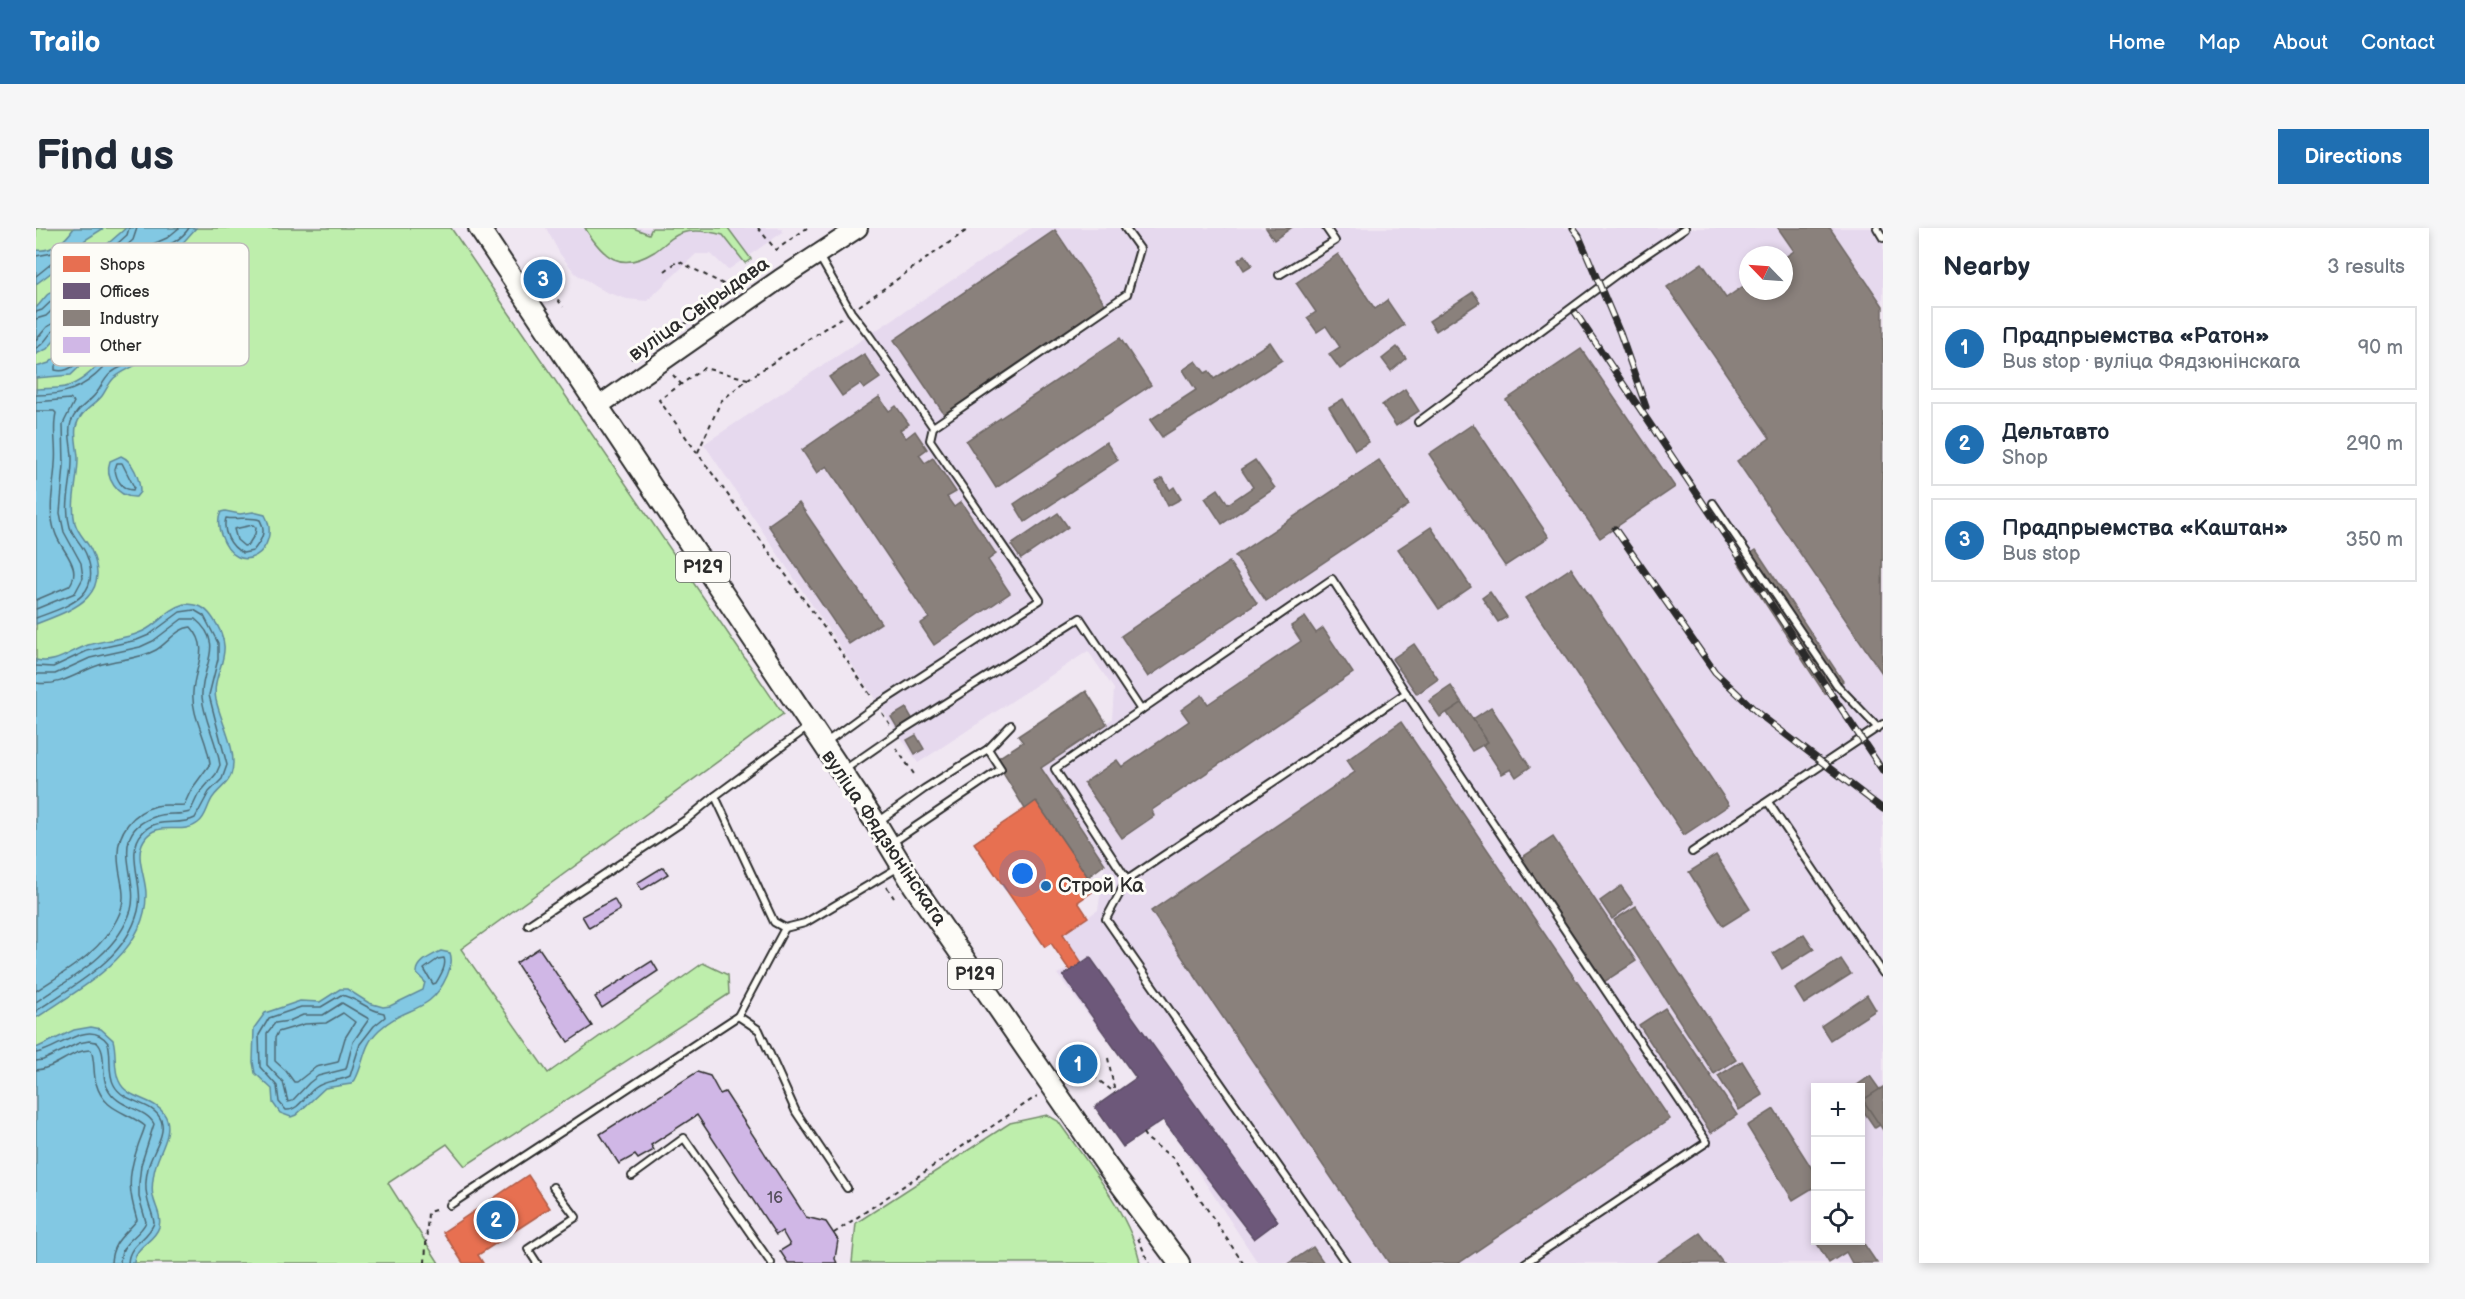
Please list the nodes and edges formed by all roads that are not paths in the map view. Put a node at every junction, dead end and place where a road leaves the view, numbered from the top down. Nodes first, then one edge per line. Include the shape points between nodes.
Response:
1 (479, 228) edge
2 (858, 228) edge
3 (1125, 228) edge
4 (1326, 228) edge
5 (1685, 228) edge
6 (1877, 228) edge
7 (1883, 238) edge
8 (818, 255) junction
9 (1279, 275) dead end
10 (597, 407) junction
11 (1418, 422) dead end
12 (933, 427) junction
13 (1713, 503) dead end
14 (1406, 693) junction
15 (1141, 710) junction
16 (1011, 725) dead end
17 (809, 726) junction
18 (1880, 726) edge
19 (822, 745) junction
20 (988, 749) junction
21 (842, 772) junction
22 (715, 796) junction
23 (1768, 802) junction
24 (876, 823) junction
25 (890, 844) junction
26 (1692, 852) dead end
27 (902, 865) junction
28 (1126, 880) junction
29 (528, 925) dead end
30 (785, 928) junction
31 (1883, 973) edge
32 (738, 1016) junction
33 (632, 1176) dead end
34 (553, 1187) dead end
35 (847, 1188) dead end
36 (450, 1205) road end
37 (537, 1263) edge
38 (771, 1263) edge
39 (1179, 1263) edge
40 (1346, 1263) edge
41 (1525, 1263) edge

1 - 10 main road, Р129
2 - 8 main road, вуліца Свірыдава
3 - 12 lane via 1140,249 1127,294
4 - 9 lane via 1335,241
5 - 11 lane
6 - 7 lane
8 - 10 main road, вуліца Свірыдава
8 - 12 lane via 851,312
10 - 17 main road, вуліца Фядзюнінскага / Р129
12 - 19 lane via 930,440 1040,600
13 - 18 lane via 1837,685
14 - 15 lane via 1332,579
14 - 28 lane
14 - 41 lane via 1707,1142
15 - 21 lane via 1080,618
15 - 28 lane via 1055,769
16 - 20 lane
17 - 19 main road, вуліца Фядзюнінскага / Р129
17 - 22 lane
18 - 23 lane
19 - 21 main road, вуліца Фядзюнінскага / Р129
20 - 24 lane
20 - 25 lane via 1001,769
21 - 24 main road, вуліца Фядзюнінскага / Р129
22 - 29 lane via 687,819
22 - 30 lane via 774,922
23 - 26 lane
23 - 31 lane
24 - 25 main road, вуліца Фядзюнінскага / Р129
25 - 27 main road, вуліца Фядзюнінскага / Р129
27 - 30 lane via 805,923
27 - 39 main road, вуліца Фядзюнінскага / Р129 via 1107,1166
28 - 40 lane via 1106,919
30 - 32 lane
32 - 35 lane via 759,1030 796,1112
32 - 36 lane
33 - 38 lane via 684,1138
34 - 37 lane via 576,1217 528,1249

